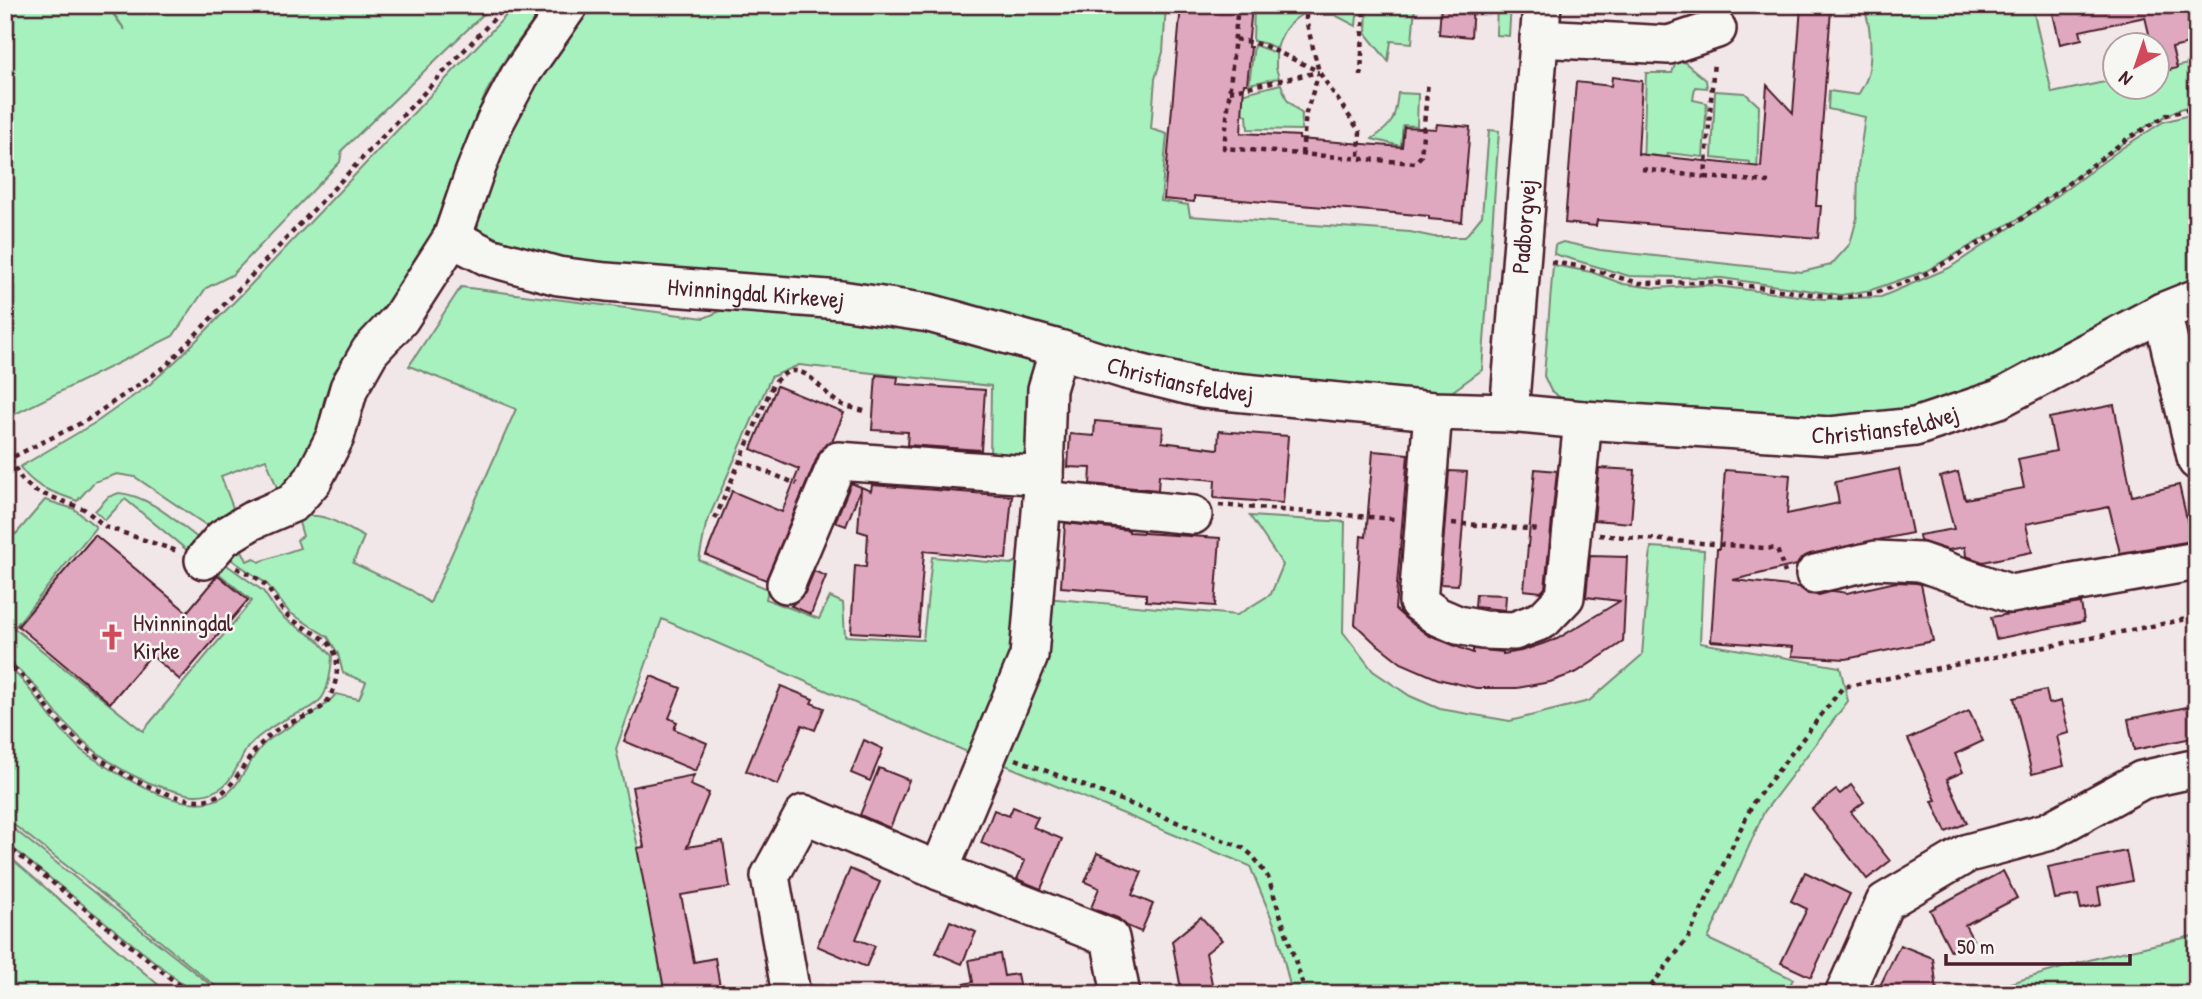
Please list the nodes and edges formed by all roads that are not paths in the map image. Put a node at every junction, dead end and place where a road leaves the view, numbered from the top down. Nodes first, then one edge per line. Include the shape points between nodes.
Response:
1 (569, 5) edge
2 (1540, 22) edge
3 (1717, 29) road end
4 (452, 238) junction
5 (2197, 298) edge
6 (2162, 312) junction
7 (1059, 349) junction
8 (1433, 411) junction
9 (1509, 413) junction
10 (1583, 421) junction
11 (2197, 461) edge
12 (1043, 488) junction
13 (1193, 515) road end
14 (210, 554) road end
15 (2197, 561) edge
16 (1815, 574) road end
17 (786, 584) dead end
18 (2197, 768) edge
19 (939, 871) junction
20 (792, 994) edge
21 (1121, 994) edge
22 (1844, 994) edge

1 - 4 street via 520,75 495,122
2 - 3 street, Padborgvej via 1668,45
2 - 9 street, Padborgvej
4 - 7 street, Hvinningdal Kirkevej via 488,257 558,276 841,299 929,313
4 - 14 street via 400,319 370,351 349,388 335,437 313,480 293,503 223,538
5 - 6 street, Christiansfeldvej
6 - 10 street, Christiansfeldvej via 1999,399 1915,427 1830,436
6 - 11 street
7 - 8 street, Christiansfeldvej via 1203,389
7 - 12 street via 1047,388
8 - 9 street, Christiansfeldvej
8 - 10 street via 1418,603 1458,625 1483,630 1514,631 1543,620 1565,597
9 - 10 street, Christiansfeldvej
12 - 13 street
12 - 17 street via 838,461
12 - 19 street via 1029,656
15 - 16 street via 2011,594 1920,562 1876,560
18 - 22 street via 2142,780 2047,832 1968,853 1885,902
19 - 20 street via 804,814 770,876
19 - 21 street via 1110,939

